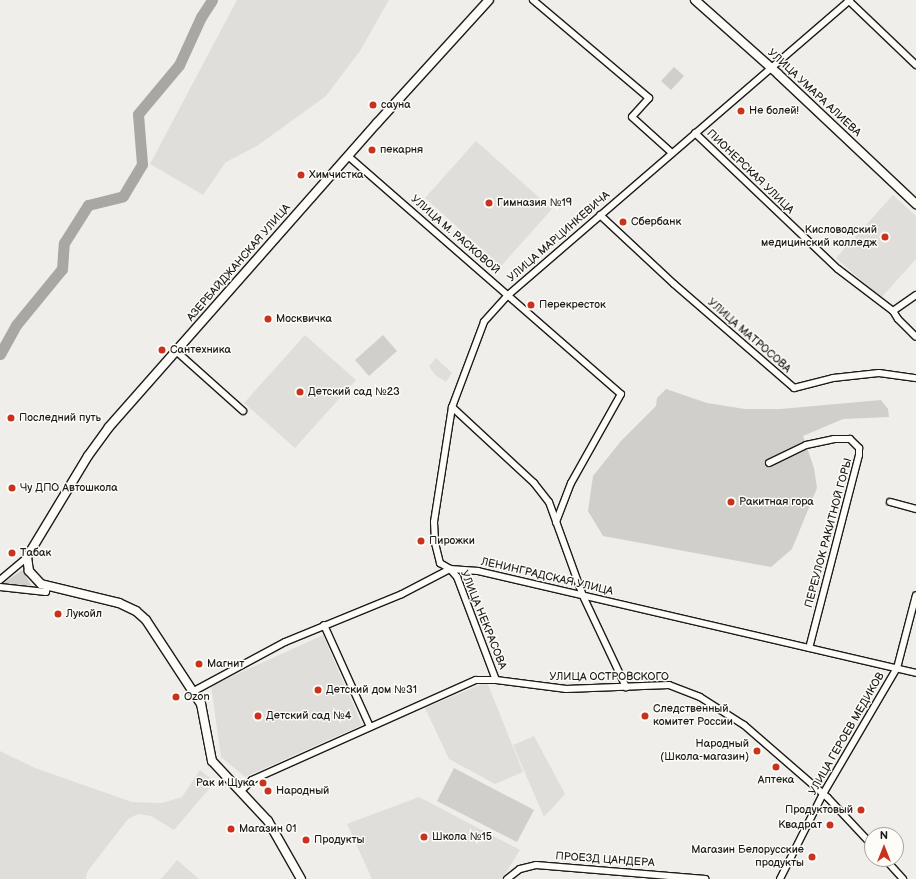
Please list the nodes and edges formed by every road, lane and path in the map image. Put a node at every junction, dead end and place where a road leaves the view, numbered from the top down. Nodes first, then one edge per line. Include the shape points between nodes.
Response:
1 (489, 0) edge
2 (533, 0) edge
3 (695, 0) edge
4 (849, 0) edge
5 (916, 65) edge
6 (772, 68) junction
7 (695, 133) junction
8 (672, 153) junction
9 (348, 156) junction
10 (916, 204) edge
11 (600, 215) junction
12 (508, 295) junction
13 (916, 295) edge
14 (893, 311) junction
15 (916, 336) edge
16 (176, 351) junction
17 (916, 378) edge
18 (452, 407) junction
19 (243, 411) dead end
20 (769, 463) dead end
21 (890, 502) dead end
22 (916, 509) edge
23 (556, 522) junction
24 (27, 557) junction
25 (450, 569) junction
26 (0, 580) edge
27 (0, 587) edge
28 (47, 587) junction
29 (916, 595) edge
30 (583, 596) junction
31 (324, 625) junction
32 (809, 648) junction
33 (897, 668) junction
34 (916, 673) edge
35 (496, 680) junction
36 (626, 687) junction
37 (194, 691) junction
38 (370, 727) junction
39 (242, 790) junction
40 (823, 794) junction
41 (864, 837) edge
42 (892, 867) edge
43 (301, 879) edge
44 (507, 879) edge
45 (705, 879) edge
46 (780, 879) edge
47 (903, 879) edge

1 - 9 main road, АЗЕРБАЙДЖАНСКАЯ УЛИЦА
2 - 8 street via 649,98 632,117
3 - 6 main road, УЛИЦА УМАРА АЛИЕВА
4 - 5 street
4 - 6 street, УЛИЦА МАРЦИНКЕВИЧА
6 - 7 street, УЛИЦА МАРЦИНКЕВИЧА
6 - 10 main road, УЛИЦА УМАРА АЛИЕВА
7 - 8 street, УЛИЦА МАРЦИНКЕВИЧА
7 - 14 street, ПИОНЕРСКАЯ УЛИЦА via 838,269
8 - 11 street, УЛИЦА МАРЦИНКЕВИЧА
9 - 12 street, УЛИЦА М. РАСКОВОЙ
9 - 16 main road, АЗЕРБАЙДЖАНСКАЯ УЛИЦА
11 - 12 street, УЛИЦА МАРЦИНКЕВИЧА
11 - 17 street, УЛИЦА МАТРОСОВА via 674,284 794,388 833,378 879,373
12 - 18 street, УЛИЦА МАРЦИНКЕВИЧА via 484,322
12 - 23 street, УЛИЦА М. РАСКОВОЙ via 621,394 571,484
13 - 14 street
14 - 15 street, ПИОНЕРСКАЯ УЛИЦА
16 - 19 street
16 - 24 main road, АЗЕРБАЙДЖАНСКАЯ УЛИЦА via 92,450
18 - 23 street via 534,483 549,502
18 - 25 street, УЛИЦА МАРЦИНКЕВИЧА via 434,522 438,558 440,563
20 - 32 street, ПЕРЕУЛОК РАКИТНОЙ ГОРЫ via 806,445 834,439 850,439 859,448
21 - 22 street
23 - 30 street
24 - 26 street
24 - 28 main road via 29,571
25 - 30 street, ЛЕНИНГРАДСКАЯ УЛИЦА via 478,571
25 - 31 street via 402,594
25 - 35 street, УЛИЦА НЕКРАСОВА via 457,577
27 - 28 street via 46,592
28 - 37 main road via 103,599 136,611 158,636
29 - 33 street, УЛИЦА ГЕРОЕВ МЕДИКОВ
30 - 32 street, ЛЕНИНГРАДСКАЯ УЛИЦА
30 - 36 street
31 - 37 street
31 - 38 street
32 - 33 street, ЛЕНИНГРАДСКАЯ УЛИЦА
33 - 34 street, ЛЕНИНГРАДСКАЯ УЛИЦА
33 - 40 street, УЛИЦА ГЕРОЕВ МЕДИКОВ
35 - 36 street, УЛИЦА ОСТРОВСКОГО via 566,689
35 - 38 street, УЛИЦА ОСТРОВСКОГО via 476,680
36 - 40 street, УЛИЦА ОСТРОВСКОГО via 669,685 700,696 744,725
37 - 39 main road via 204,715 212,761
38 - 39 street, УЛИЦА ОСТРОВСКОГО via 252,780
39 - 43 main road via 274,828
40 - 41 street, УЛИЦА ОСТРОВСКОГО
40 - 46 street, УЛИЦА ГЕРОЕВ МЕДИКОВ
42 - 47 street
44 - 45 street, ПРОЕЗД ЦАНДЕРА via 520,868 536,865

